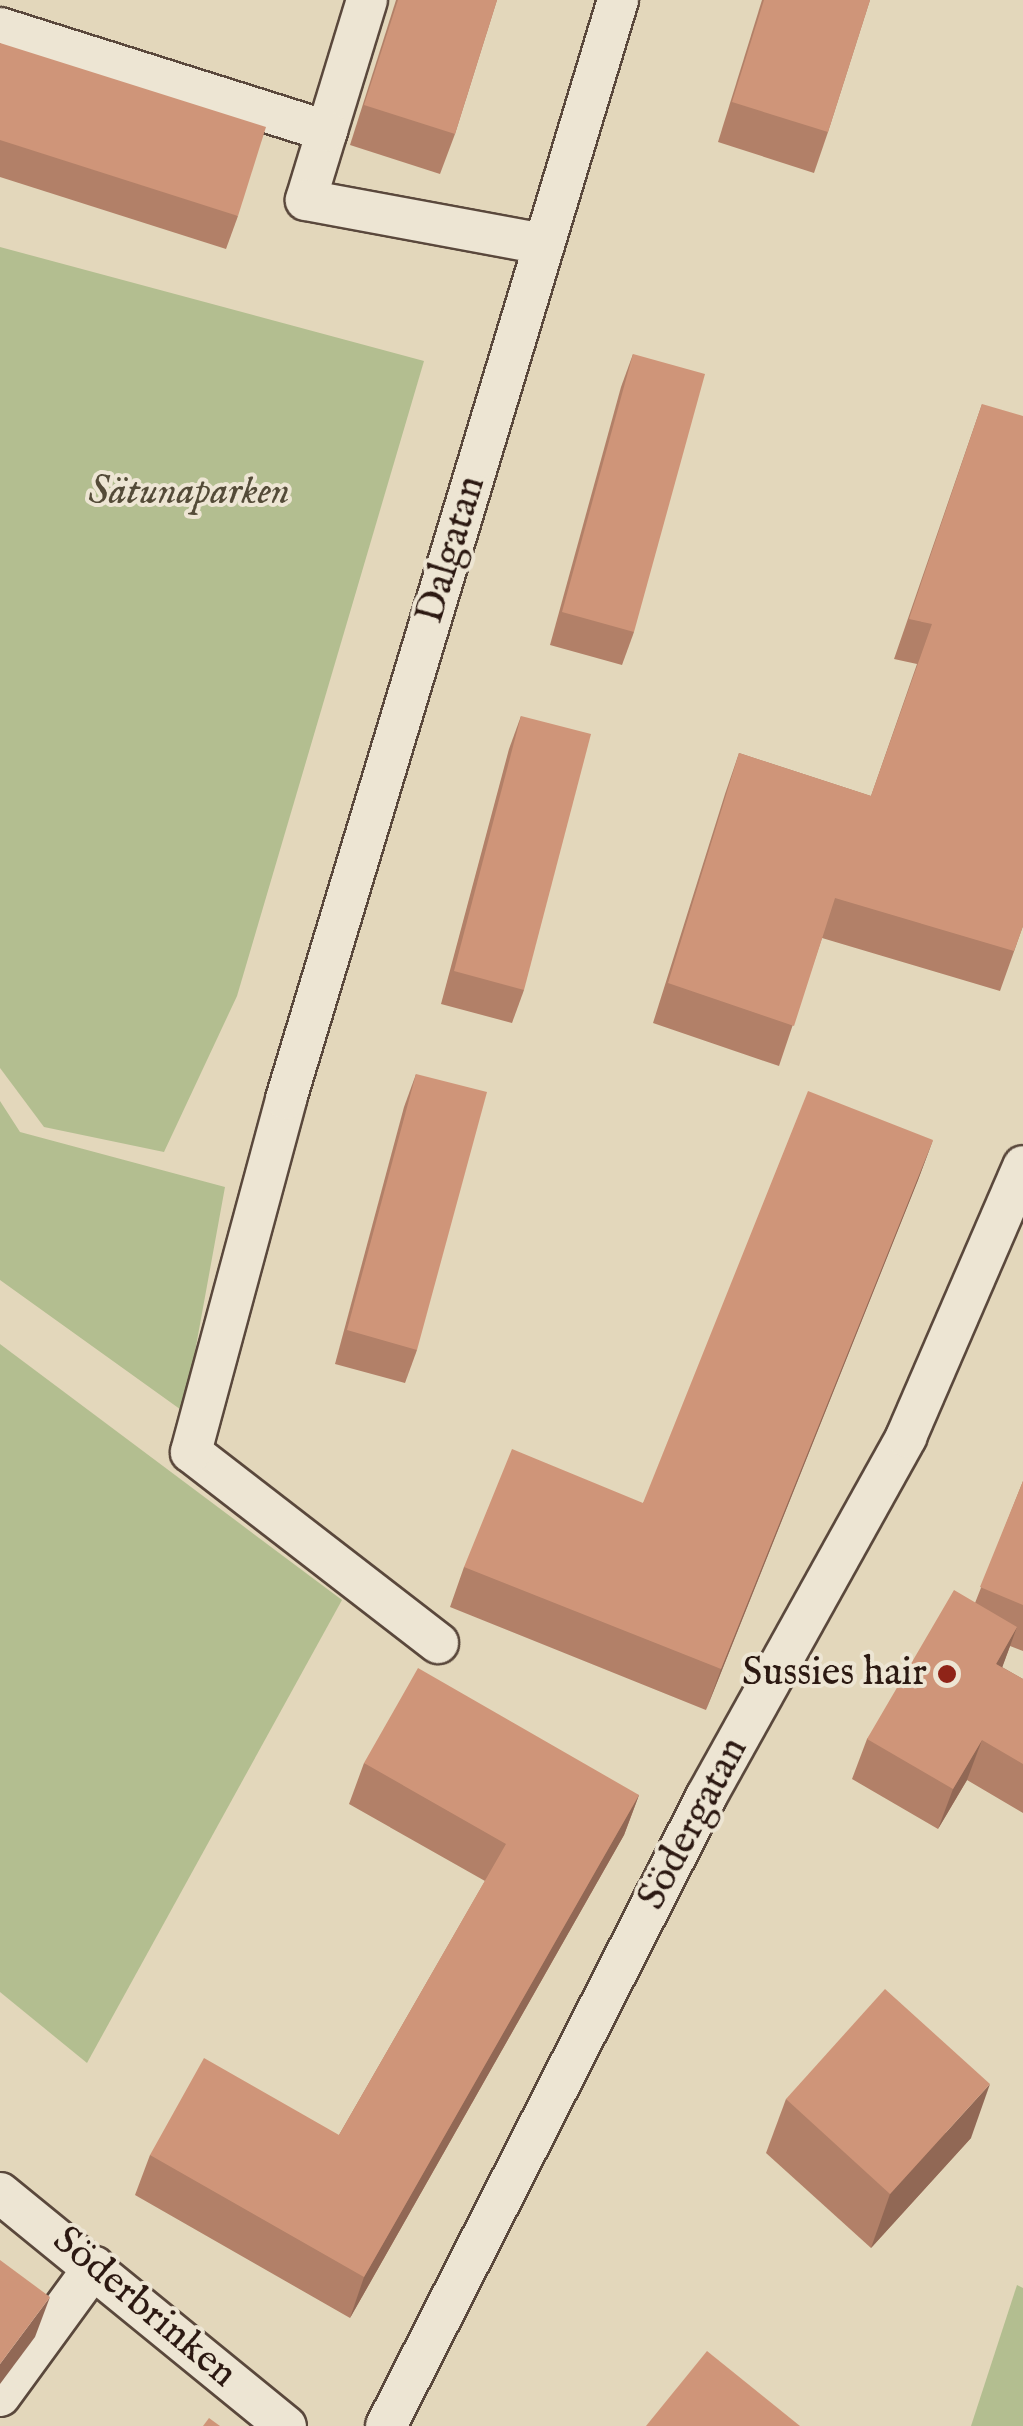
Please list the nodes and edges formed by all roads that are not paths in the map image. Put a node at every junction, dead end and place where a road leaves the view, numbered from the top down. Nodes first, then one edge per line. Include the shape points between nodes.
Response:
1 (367, 0) edge
2 (618, 0) edge
3 (0, 28) edge
4 (327, 131) junction
5 (544, 244) junction
6 (1023, 1166) edge
7 (438, 1642) dead end
8 (0, 2193) edge
9 (94, 2267) junction
10 (0, 2396) edge
11 (286, 2426) edge
12 (386, 2426) edge

1 - 4 street
2 - 5 street, Dalgatan
3 - 4 street
4 - 5 street via 306,200
5 - 7 street, Dalgatan via 286,1099 190,1452
6 - 12 street, Södergatan via 906,1437 706,1797
8 - 9 street, Söderbrinken
9 - 10 street
9 - 11 street, Söderbrinken

